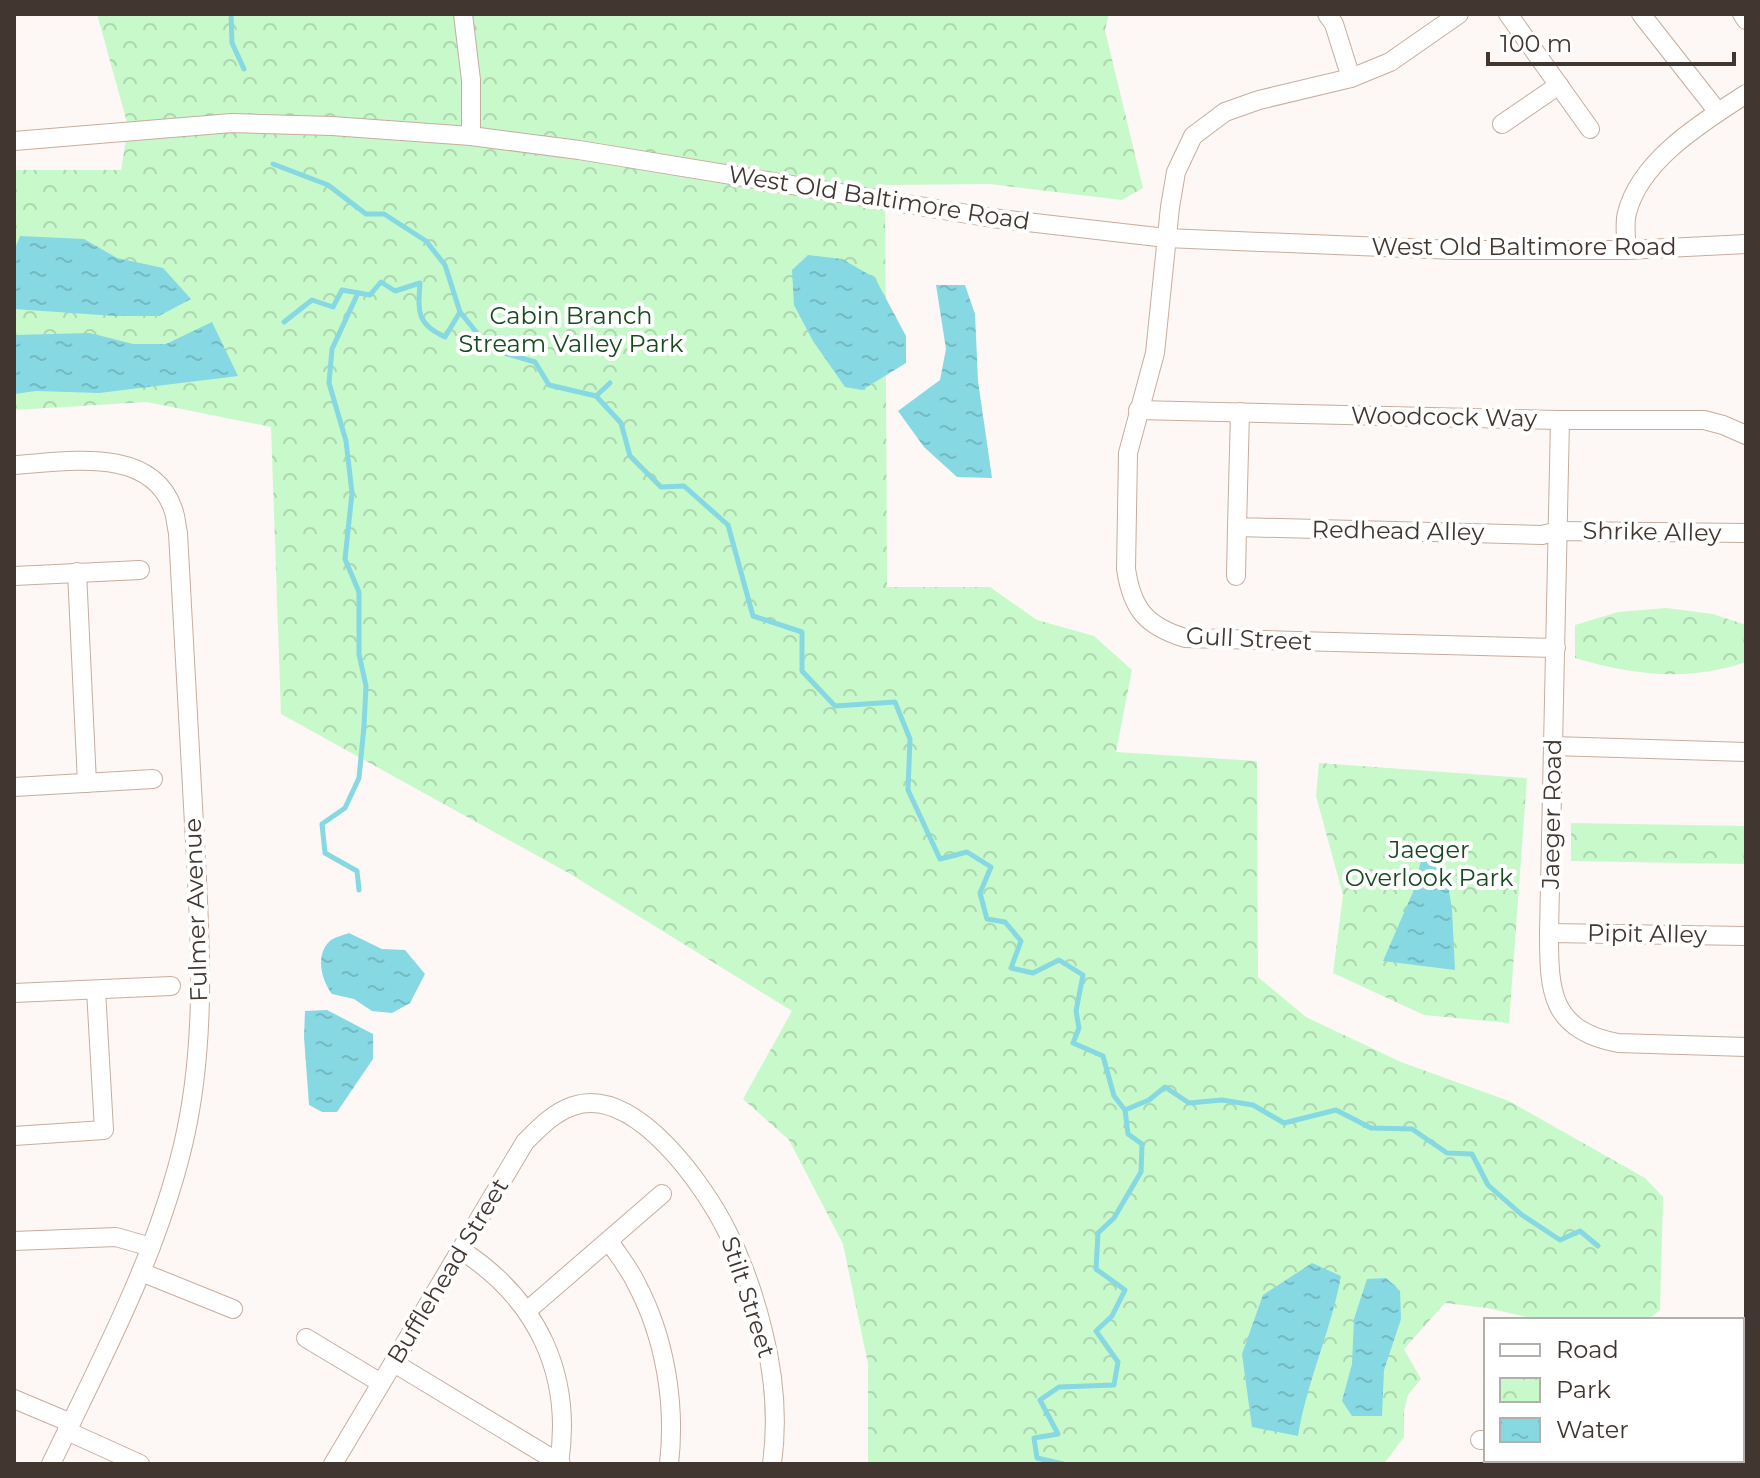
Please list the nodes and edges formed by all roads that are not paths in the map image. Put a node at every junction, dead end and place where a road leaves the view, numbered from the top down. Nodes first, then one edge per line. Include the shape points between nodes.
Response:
1 (463, 14) edge
2 (1327, 14) edge
3 (1459, 14) edge
4 (1508, 14) edge
5 (1641, 14) edge
6 (1742, 14) edge
7 (1746, 20) edge
8 (1351, 78) junction
9 (1559, 85) junction
10 (1746, 94) edge
11 (1718, 112) junction
12 (1502, 124) dead end
13 (1590, 129) dead end
14 (471, 136) junction
15 (14, 141) edge
16 (1166, 238) junction
17 (1746, 244) edge
18 (1627, 250) junction
19 (1138, 410) junction
20 (1240, 412) junction
21 (1560, 420) junction
22 (1746, 435) edge
23 (14, 465) edge
24 (1237, 527) junction
25 (1558, 531) junction
26 (1746, 533) edge
27 (140, 570) dead end
28 (77, 572) junction
29 (14, 576) edge
30 (1236, 576) dead end
31 (1556, 648) junction
32 (1553, 746) junction
33 (1746, 752) edge
34 (153, 779) dead end
35 (87, 783) junction
36 (14, 787) edge
37 (1549, 933) junction
38 (1746, 936) edge
39 (171, 986) dead end
40 (96, 990) junction
41 (14, 993) edge
42 (1746, 1047) edge
43 (587, 1103) joint
44 (14, 1136) edge
45 (662, 1194) dead end
46 (14, 1241) edge
47 (609, 1241) junction
48 (151, 1247) junction
49 (461, 1250) junction
50 (141, 1272) junction
51 (233, 1309) dead end
52 (528, 1310) junction
53 (306, 1338) dead end
54 (394, 1363) junction
55 (381, 1383) junction
56 (14, 1399) edge
57 (69, 1427) junction
58 (51, 1464) edge
59 (140, 1464) edge
60 (333, 1464) edge
61 (560, 1464) edge
62 (669, 1464) edge
63 (772, 1464) edge

1 - 14 street
2 - 8 street
3 - 8 street, Gull Street via 1390,62
4 - 9 street
5 - 11 street
6 - 7 street
8 - 16 street, Gull Street via 1225,112 1193,136 1176,172
9 - 12 street
9 - 13 street
10 - 11 street
11 - 18 street via 1659,158 1635,188 1626,216
14 - 15 street, West Old Baltimore Road via 232,123
14 - 16 street, West Old Baltimore Road via 992,218
16 - 18 street, West Old Baltimore Road via 1455,250
16 - 19 street, Gull Street via 1155,353
17 - 18 street, West Old Baltimore Road
19 - 20 street, Woodcock Way
19 - 31 street, Gull Street via 1128,453 1126,569 1135,603 1157,628 1201,640
20 - 21 street, Woodcock Way
20 - 24 street
21 - 22 street, Woodcock Way via 1704,420
21 - 25 street, Jaeger Road
23 - 48 street, Fulmer Avenue via 97,461 132,466 159,485 173,508 178,533 200,1022 183,1143
24 - 25 street, Redhead Alley via 1542,535
24 - 30 street
25 - 26 street, Shrike Alley
25 - 31 street, Jaeger Road
27 - 28 street
28 - 29 street
28 - 35 street
31 - 32 street, Jaeger Road
32 - 33 street
32 - 37 street, Jaeger Road
34 - 35 street
35 - 36 street
37 - 38 street, Pipit Alley
37 - 42 street, Jaeger Road via 1552,993 1559,1008 1587,1034 1618,1043
39 - 40 street
40 - 41 street
40 - 44 street via 104,1130
43 - 49 street, Bufflehead Street via 549,1118 525,1142
43 - 63 street, Stilt Street via 618,1109 649,1128 708,1198 728,1232 763,1329 771,1370
45 - 47 street
46 - 48 street via 116,1237
47 - 52 street
47 - 62 street via 636,1283 661,1350 671,1413
48 - 50 street, Fulmer Avenue
49 - 52 street via 495,1275
49 - 54 street, Bufflehead Street
50 - 51 street
50 - 57 street, Fulmer Avenue
52 - 61 street via 544,1340 563,1404
53 - 55 street
54 - 55 street, Bufflehead Street
54 - 61 street
55 - 60 street, Bufflehead Street
56 - 57 street
57 - 58 street, Fulmer Avenue
57 - 59 street

